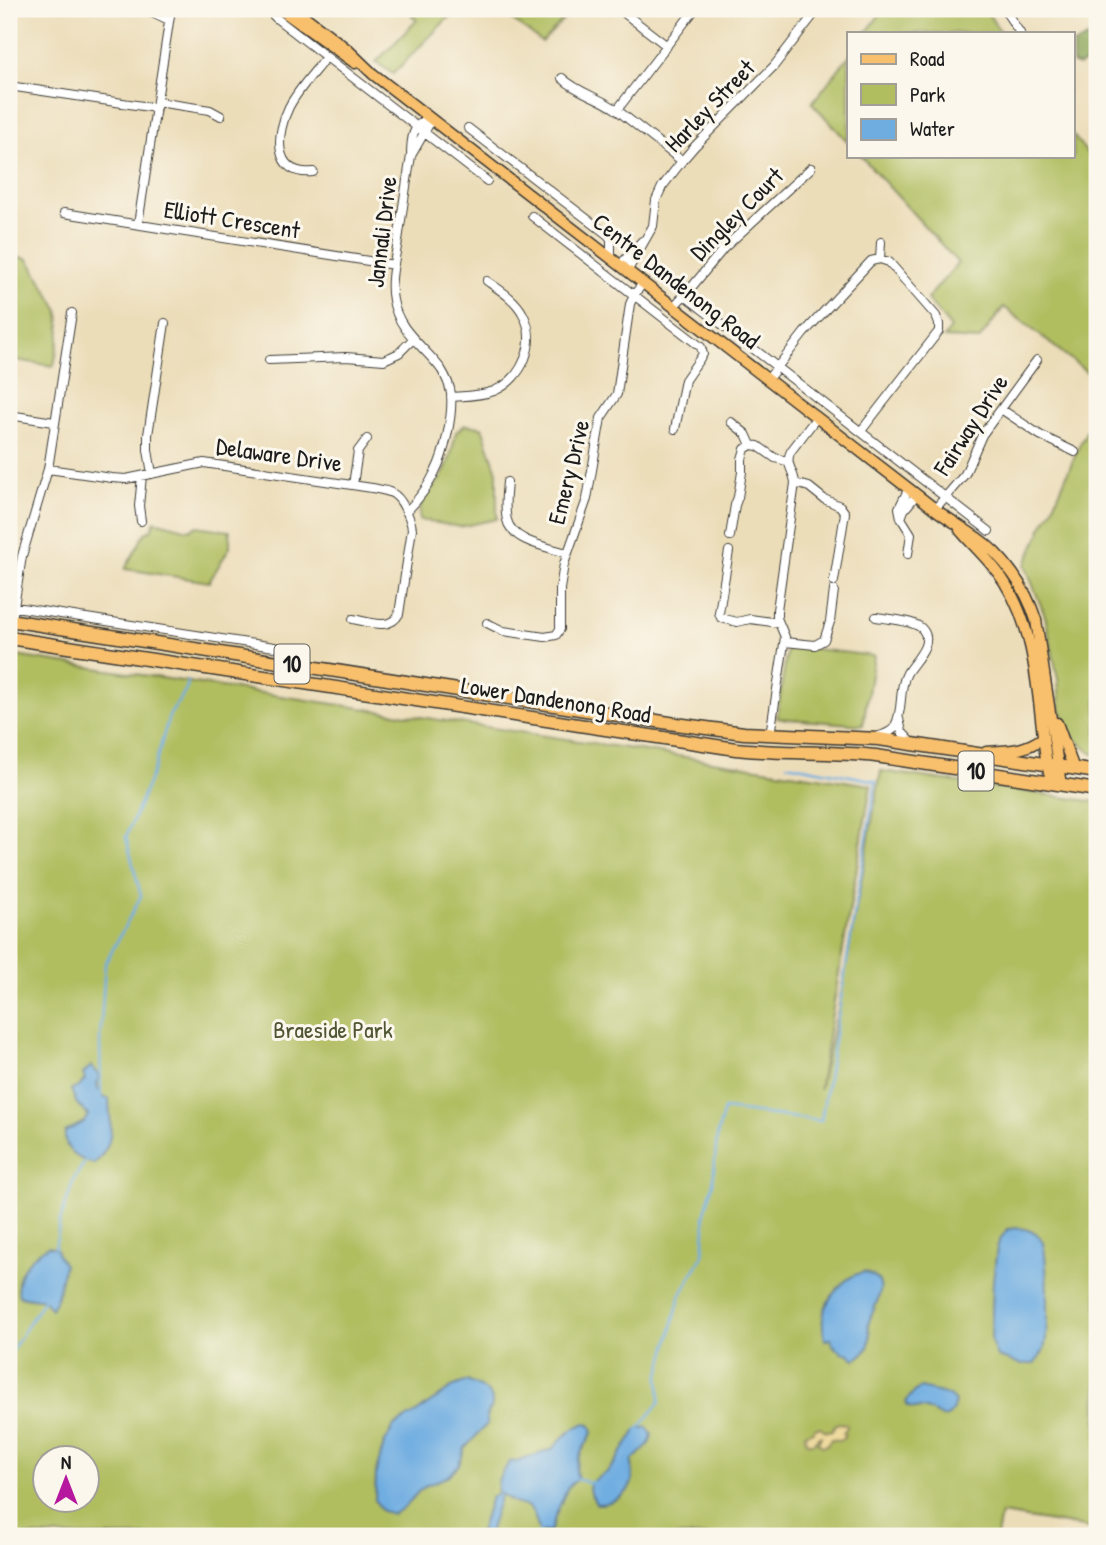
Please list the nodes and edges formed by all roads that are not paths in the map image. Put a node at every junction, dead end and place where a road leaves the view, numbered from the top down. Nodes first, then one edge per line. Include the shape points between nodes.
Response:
1 (145, 9) edge
2 (171, 9) edge
3 (267, 9) edge
4 (280, 9) edge
5 (295, 9) edge
6 (619, 9) edge
7 (695, 9) edge
8 (818, 9) edge
9 (1004, 9) edge
10 (169, 20) junction
11 (1019, 32) edge
12 (667, 46) junction
13 (326, 57) junction
14 (373, 74) junction
15 (562, 78) dead end
16 (9, 86) edge
17 (157, 105) junction
18 (617, 110) junction
19 (221, 116) dead end
20 (430, 118) junction
21 (468, 128) dead end
22 (420, 129) junction
23 (480, 137) junction
24 (470, 149) junction
25 (682, 161) junction
26 (811, 168) dead end
27 (313, 172) dead end
28 (487, 181) dead end
29 (64, 213) dead end
30 (532, 215) dead end
31 (138, 225) junction
32 (881, 242) dead end
33 (611, 258) junction
34 (880, 259) junction
35 (394, 265) junction
36 (624, 268) junction
37 (487, 281) dead end
38 (643, 283) junction
39 (634, 295) junction
40 (686, 297) junction
41 (678, 309) junction
42 (72, 313) dead end
43 (165, 323) dead end
44 (414, 339) junction
45 (269, 360) dead end
46 (1037, 360) dead end
47 (777, 367) junction
48 (768, 379) junction
49 (451, 397) junction
50 (1001, 409) junction
51 (9, 415) edge
52 (817, 417) junction
53 (54, 422) junction
54 (731, 422) dead end
55 (675, 429) dead end
56 (861, 431) junction
57 (367, 439) dead end
58 (751, 445) junction
59 (1075, 452) dead end
60 (787, 461) junction
61 (48, 469) junction
62 (152, 474) junction
63 (142, 476) junction
64 (507, 482) dead end
65 (795, 483) junction
66 (353, 485) junction
67 (913, 491) junction
68 (945, 497) junction
69 (405, 508) junction
70 (935, 509) junction
71 (141, 521) dead end
72 (953, 523) junction
73 (989, 531) dead end
74 (730, 536) dead end
75 (729, 551) dead end
76 (567, 553) junction
77 (908, 554) dead end
78 (11, 607) edge
79 (876, 617) dead end
80 (10, 620) edge
81 (353, 620) dead end
82 (779, 623) junction
83 (486, 624) dead end
84 (9, 638) edge
85 (785, 642) junction
86 (299, 665) junction
87 (1050, 704) junction
88 (899, 716) junction
89 (770, 735) junction
90 (1043, 738) junction
91 (874, 739) junction
92 (913, 744) junction
93 (976, 753) junction
94 (1052, 766) junction
95 (1074, 769) junction
96 (1097, 772) edge
97 (1056, 784) junction
98 (1097, 790) edge

1 - 10 street
2 - 10 street
3 - 13 street
4 - 14 main road, Centre Dandenong Road
5 - 14 main road, Centre Dandenong Road
6 - 12 street
7 - 12 street
8 - 25 street, Harley Street via 767,74
9 - 11 street
10 - 17 street
12 - 18 street
13 - 22 street
13 - 27 street via 290,106 281,139 288,167
14 - 20 main road, Centre Dandenong Road
15 - 18 street
16 - 17 street
17 - 19 street via 210,110
17 - 31 street
18 - 25 street
20 - 22 street via 422,121
20 - 24 main road, Centre Dandenong Road
21 - 23 street
22 - 28 street
22 - 35 street, Jannali Drive via 411,138
23 - 24 street
23 - 33 street via 610,237
24 - 33 main road, Centre Dandenong Road
25 - 36 street, Harley Street via 659,193 653,226
26 - 40 street, Dingley Court via 724,248
29 - 31 street, Elliott Crescent
30 - 39 street, Centre Dandenong Road
31 - 35 street, Elliott Crescent
32 - 34 street
33 - 36 main road, Centre Dandenong Road
34 - 47 street via 871,261
34 - 56 street via 891,264 936,316 939,331
35 - 44 street, Jannali Drive via 394,307
36 - 38 main road, Centre Dandenong Road
37 - 49 street via 513,300 524,315 528,334 524,360 501,387 484,394
38 - 39 street, Emery Drive
38 - 41 main road, Centre Dandenong Road
39 - 55 street, Centre Dandenong Road via 701,347 703,354 685,380
39 - 76 street, Emery Drive via 617,394 601,418 587,499
40 - 41 street, Dingley Court
40 - 47 street, Centre Dandenong Road
41 - 48 main road, Centre Dandenong Road
42 - 53 street
43 - 62 street via 148,435
44 - 45 street via 384,360 346,356
44 - 49 street, Jannali Drive via 441,369
46 - 50 street, Fairway Drive
47 - 48 street
47 - 56 street, Centre Dandenong Road
48 - 52 main road, Centre Dandenong Road
49 - 69 street, Jannali Drive via 443,452 435,472 419,497
50 - 59 street
50 - 68 street, Fairway Drive via 982,435 965,474
51 - 53 street
52 - 60 street
52 - 67 main road, Centre Dandenong Road
53 - 61 street
54 - 58 street
56 - 68 street, Centre Dandenong Road
57 - 66 street via 358,451
58 - 60 street
58 - 74 street via 742,456
60 - 65 street
61 - 63 street, Delaware Drive via 118,479
61 - 78 street
62 - 63 street, Delaware Drive
62 - 66 street, Delaware Drive via 204,463
63 - 71 street
64 - 76 street via 506,517 513,532
65 - 82 street via 778,598
65 - 85 street via 809,486 845,513 824,640 815,645
66 - 69 street, Delaware Drive via 380,490
67 - 70 main road, Centre Dandenong Road
67 - 77 street via 900,504 899,512 911,534
68 - 70 street, Fairway Drive
68 - 73 street, Centre Dandenong Road
69 - 81 street via 411,537 398,617 387,624
70 - 72 main road, Centre Dandenong Road
72 - 87 main road, Centre Dandenong Road via 1000,559 1027,596 1040,638
72 - 90 main road, Centre Dandenong Road via 991,563 1021,610
75 - 82 street via 721,618
76 - 83 street, Emery Drive via 560,589 561,626 556,635 503,631
78 - 80 street
78 - 86 street via 290,650
79 - 88 street via 914,624 926,637 903,682
80 - 84 street
80 - 86 highway, Lower Dandenong Road / 10
82 - 85 street
84 - 97 highway, Lower Dandenong Road / 10 via 736,749 866,755
85 - 89 street
86 - 89 highway, Lower Dandenong Road / 10
87 - 94 main road, Centre Dandenong Road
87 - 95 main road
88 - 91 street via 891,731
88 - 92 street via 902,732
89 - 91 highway, Lower Dandenong Road / 10
90 - 93 main road via 1021,749
90 - 94 main road, Centre Dandenong Road
91 - 92 highway, Lower Dandenong Road / 10
92 - 93 highway, Lower Dandenong Road / 10
93 - 94 highway, Lower Dandenong Road / 10
94 - 95 highway, Lower Dandenong Road / 10
94 - 97 main road, Centre Dandenong Road
95 - 96 highway, Lower Dandenong Road / 10
97 - 98 highway, Lower Dandenong Road / 10

